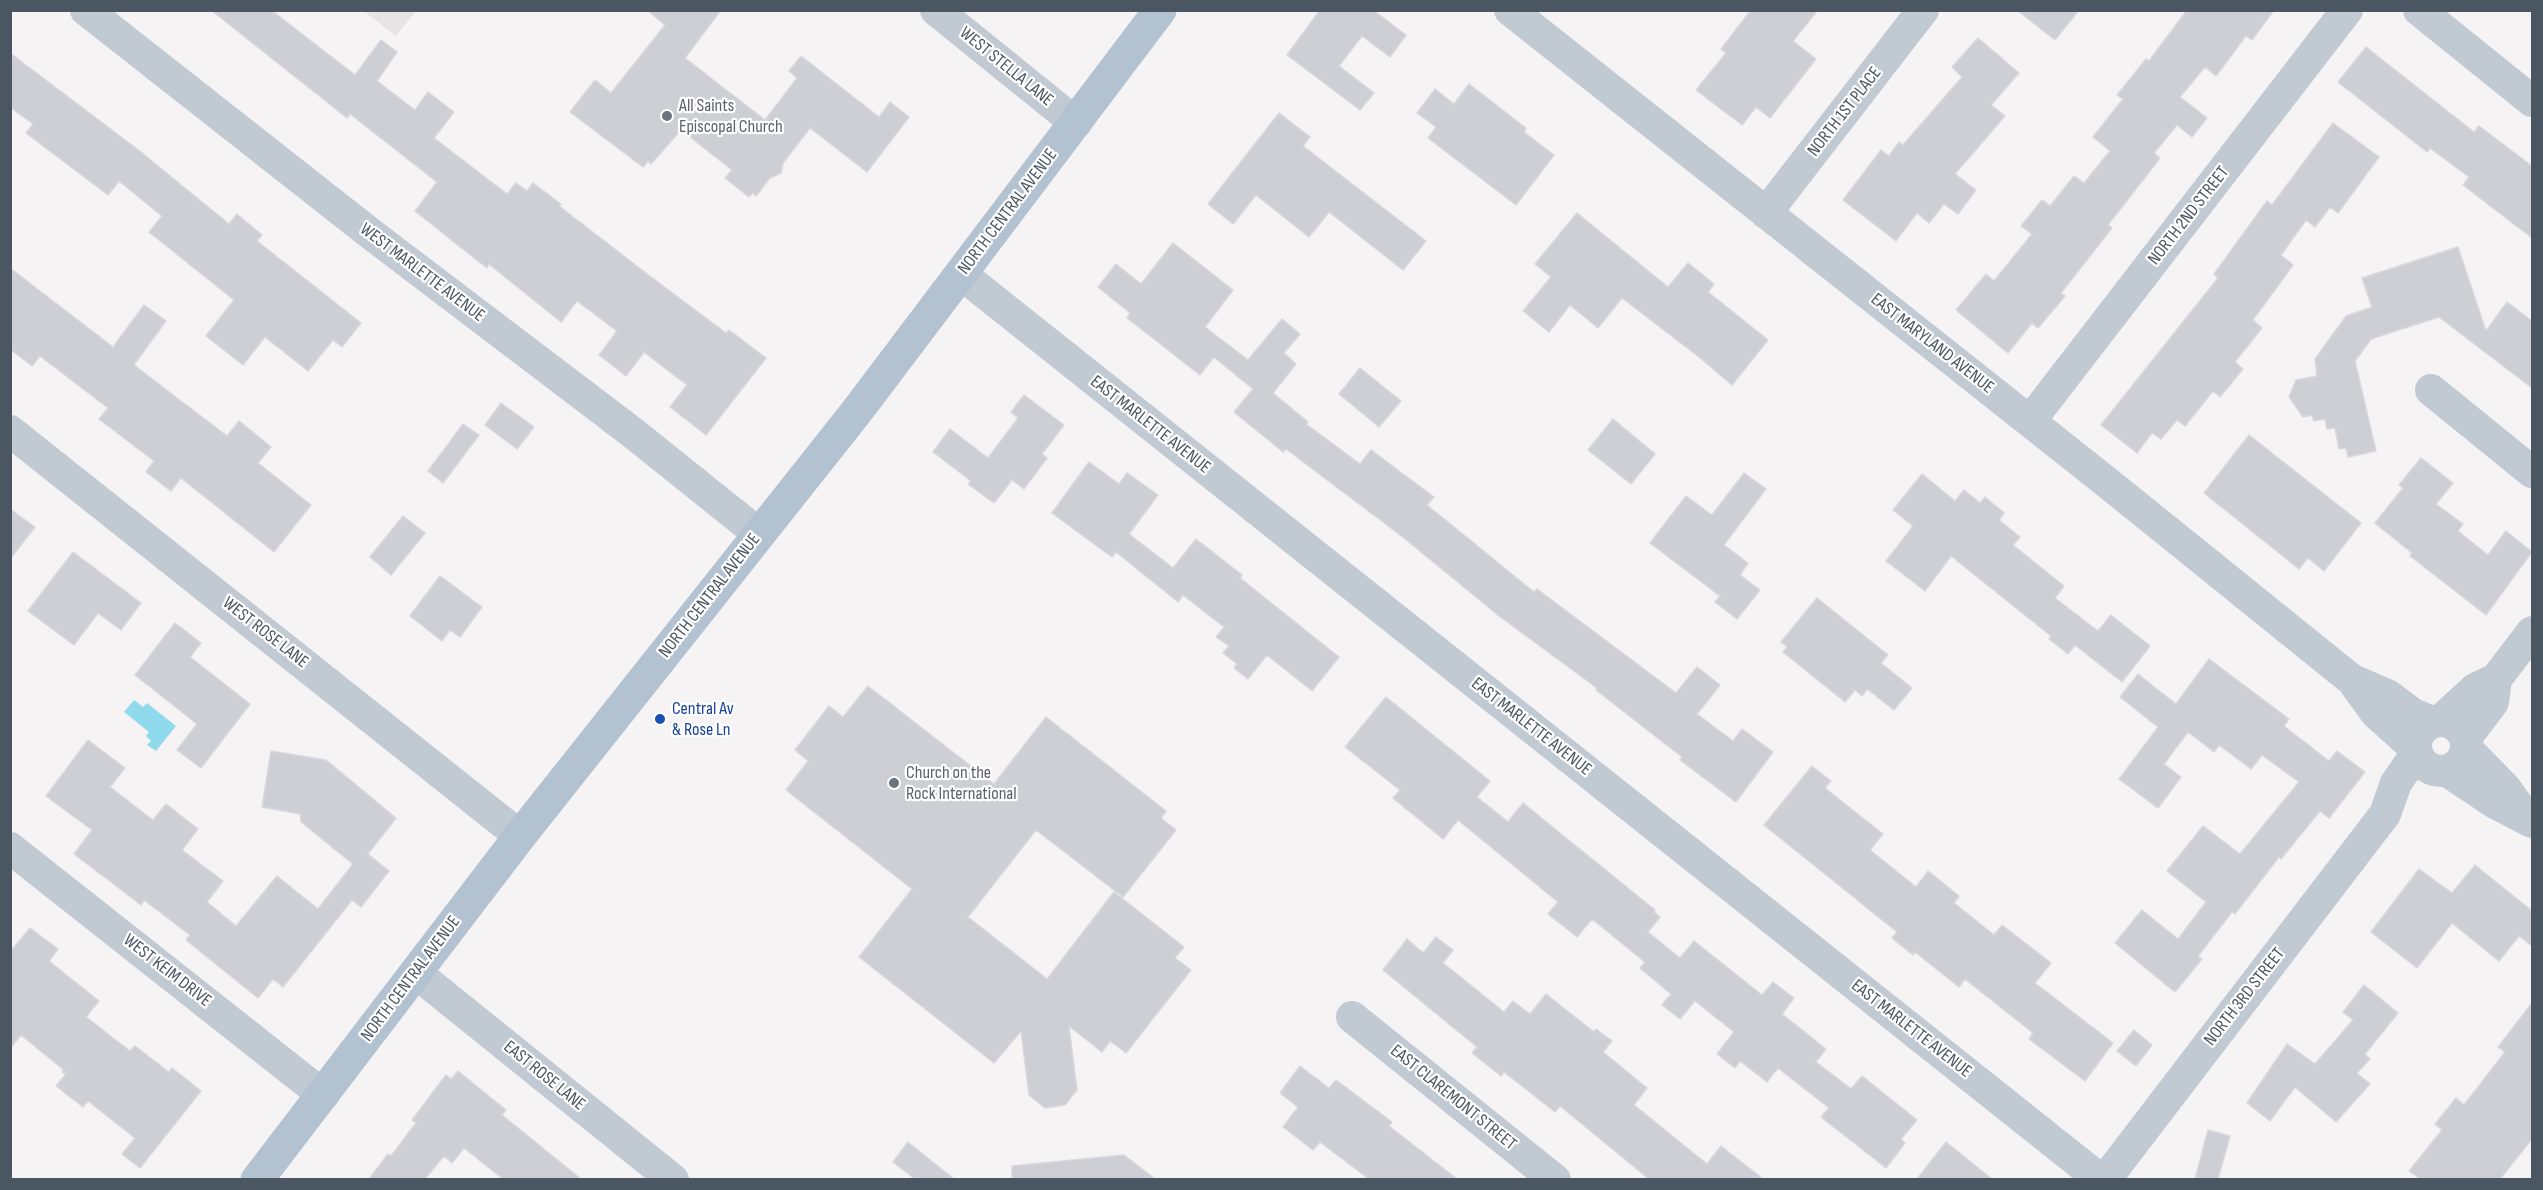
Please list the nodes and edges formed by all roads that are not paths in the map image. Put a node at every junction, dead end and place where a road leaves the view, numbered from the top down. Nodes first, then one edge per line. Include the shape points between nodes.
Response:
1 (86, 10) edge
2 (936, 10) edge
3 (1160, 10) edge
4 (1510, 10) edge
5 (1923, 10) edge
6 (2348, 10) edge
7 (2418, 10) edge
8 (2532, 101) edge
9 (1076, 123) junction
10 (1766, 213) junction
11 (961, 274) junction
12 (2431, 390) dead end
13 (2030, 421) junction
14 (10, 431) edge
15 (2532, 472) edge
16 (759, 534) junction
17 (2532, 632) edge
18 (2440, 747) junction
19 (2529, 820) edge
20 (520, 836) junction
21 (10, 848) edge
22 (416, 973) junction
23 (1352, 1017) dead end
24 (323, 1095) junction
25 (257, 1179) edge
26 (673, 1179) edge
27 (1555, 1179) edge
28 (2103, 1179) edge

1 - 16 street, WEST MARLETTE AVENUE
2 - 9 street, WEST STELLA LANE
3 - 9 main road, NORTH CENTRAL AVENUE
4 - 10 street, EAST MARYLAND AVENUE
5 - 10 street, NORTH 1ST PLACE
6 - 13 street, NORTH 2ND STREET
7 - 8 street
9 - 11 main road, NORTH CENTRAL AVENUE
10 - 13 street, EAST MARYLAND AVENUE
11 - 16 main road, NORTH CENTRAL AVENUE
11 - 28 street, EAST MARLETTE AVENUE
12 - 15 street
13 - 18 street, EAST MARYLAND AVENUE via 2352,680 2389,696 2413,714
14 - 20 street, WEST ROSE LANE
16 - 20 main road, NORTH CENTRAL AVENUE
17 - 18 street, NORTH 3RD STREET via 2496,679 2493,702
18 - 19 street, EAST MARYLAND AVENUE via 2496,803
18 - 28 street, NORTH 3RD STREET via 2396,783 2385,814
20 - 22 main road, NORTH CENTRAL AVENUE
21 - 24 street, WEST KEIM DRIVE
22 - 24 main road, NORTH CENTRAL AVENUE
22 - 26 street, EAST ROSE LANE
23 - 27 street, EAST CLAREMONT STREET
24 - 25 main road, NORTH CENTRAL AVENUE

